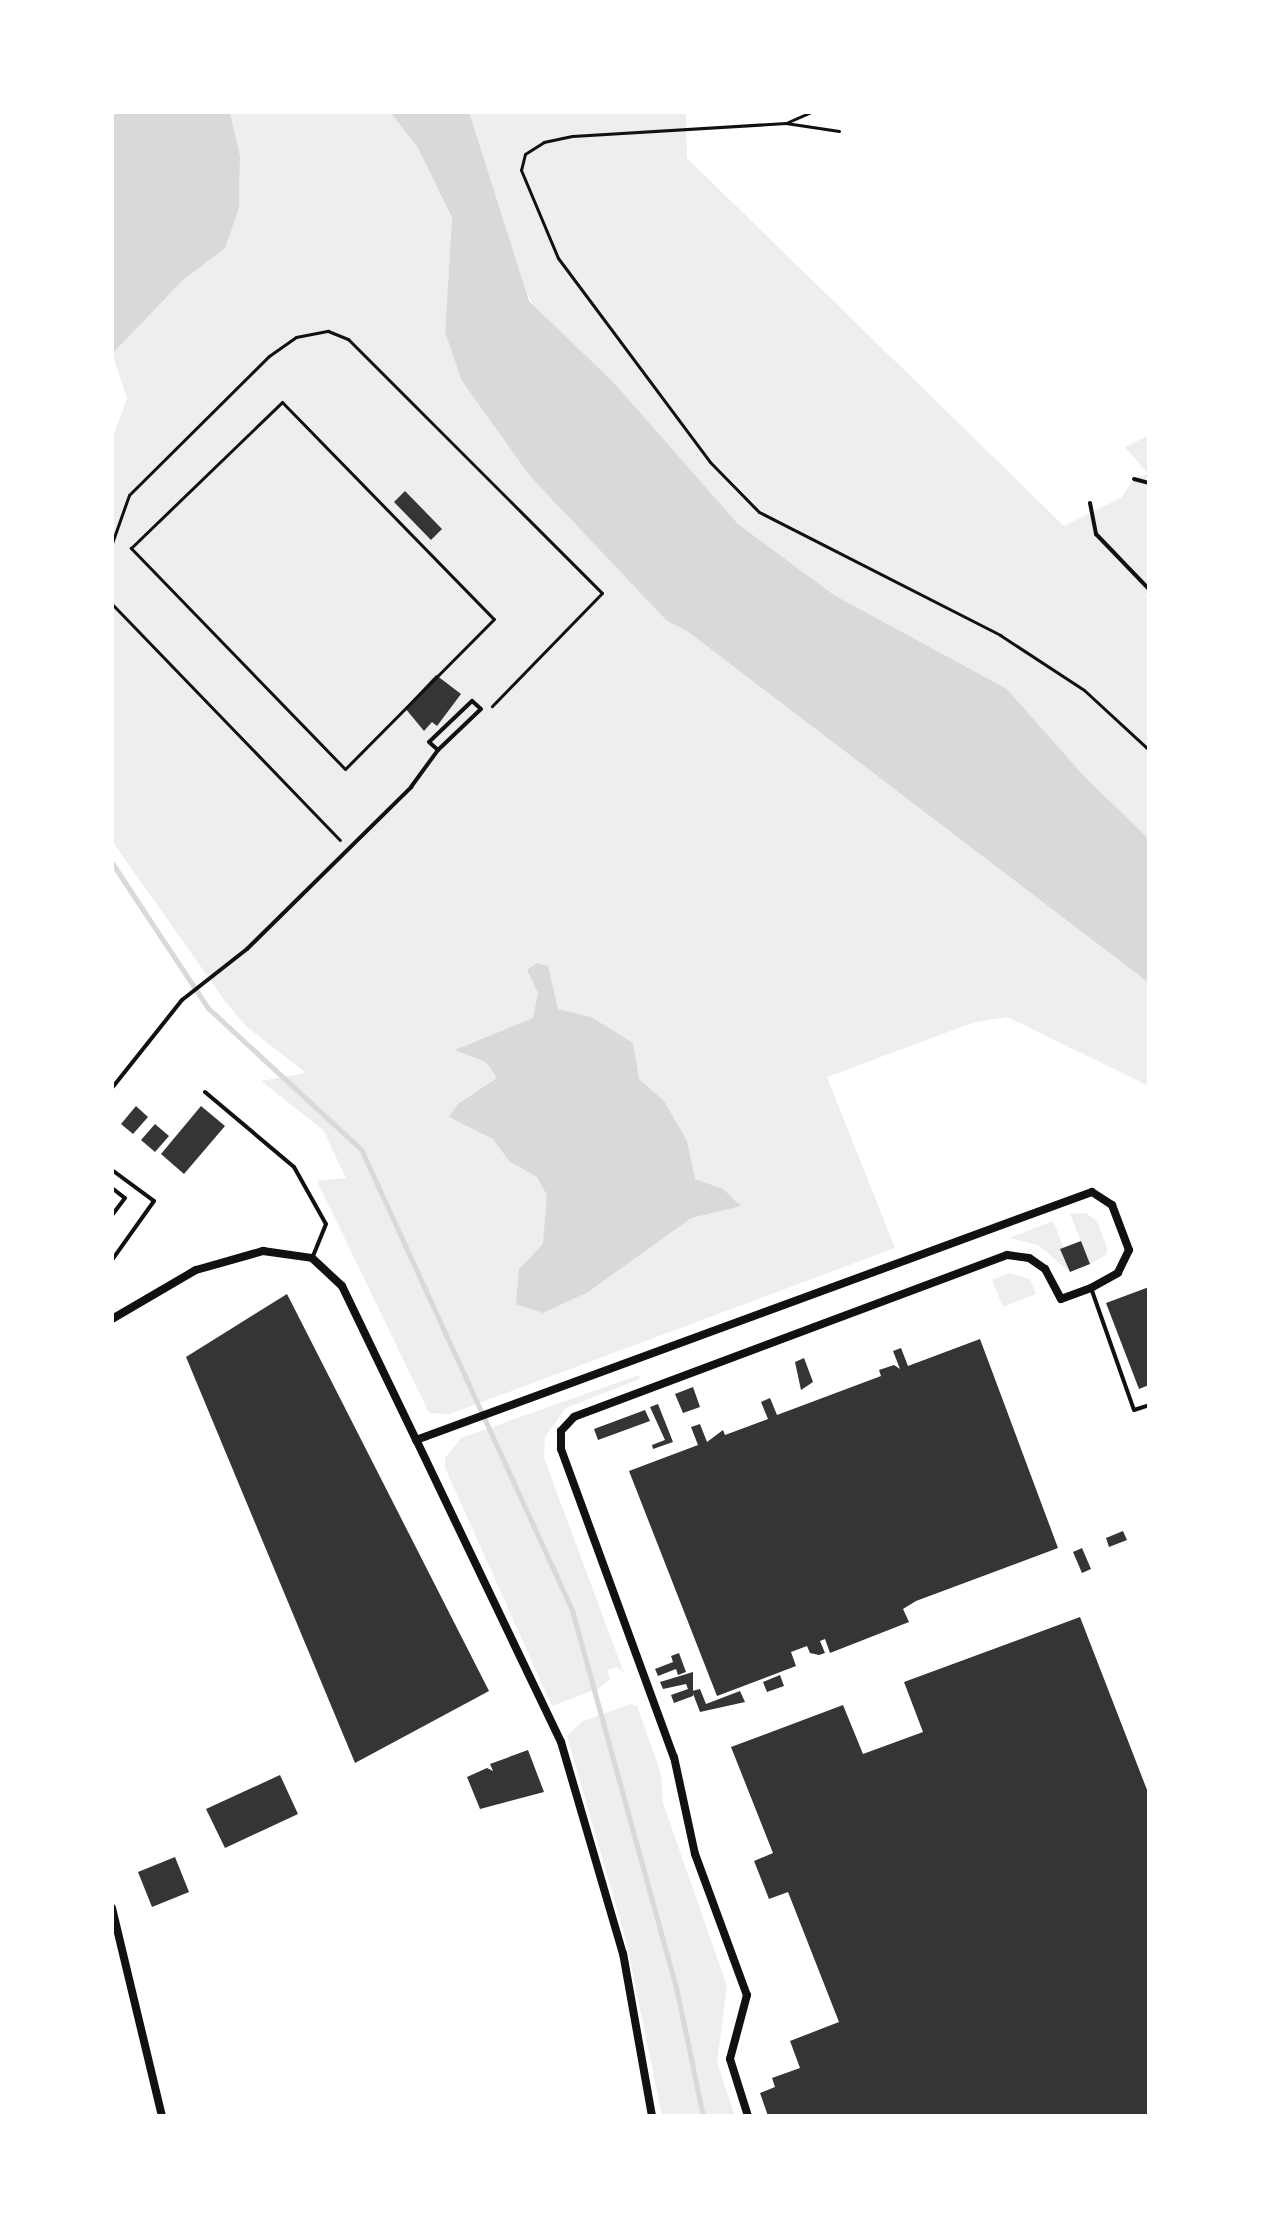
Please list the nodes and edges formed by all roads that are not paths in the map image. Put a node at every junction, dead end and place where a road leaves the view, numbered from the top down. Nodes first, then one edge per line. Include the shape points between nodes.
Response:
1 (1134, 479) dead end
2 (1149, 483) edge
3 (1090, 503) dead end
4 (1149, 589) edge
5 (438, 750) junction
6 (112, 1088) edge
7 (205, 1092) dead end
8 (112, 1170) edge
9 (112, 1188) edge
10 (112, 1215) edge
11 (312, 1258) junction
12 (112, 1260) edge
13 (1091, 1288) junction
14 (112, 1319) edge
15 (1149, 1405) edge
16 (416, 1440) junction
17 (112, 1908) edge
18 (162, 2116) edge
19 (652, 2116) edge
20 (748, 2116) edge

1 - 2 lane
3 - 4 lane via 1096,534
5 - 5 lane via 481,709 472,701 429,742
5 - 6 lane via 411,787 350,850 182,1000
7 - 11 lane via 294,1167 326,1224
8 - 12 lane via 154,1201
9 - 10 lane via 125,1198
11 - 14 street via 263,1251 196,1270
11 - 16 street via 342,1286
13 - 15 lane via 1134,1410
13 - 16 street via 1118,1273 1129,1250 1112,1205 1092,1192
13 - 20 street via 1061,1299 1045,1269 1029,1258 1007,1255 574,1417 561,1431 561,1449 674,1757 695,1854 747,1995 730,2059
16 - 19 street via 561,1742 623,1954
17 - 18 street

